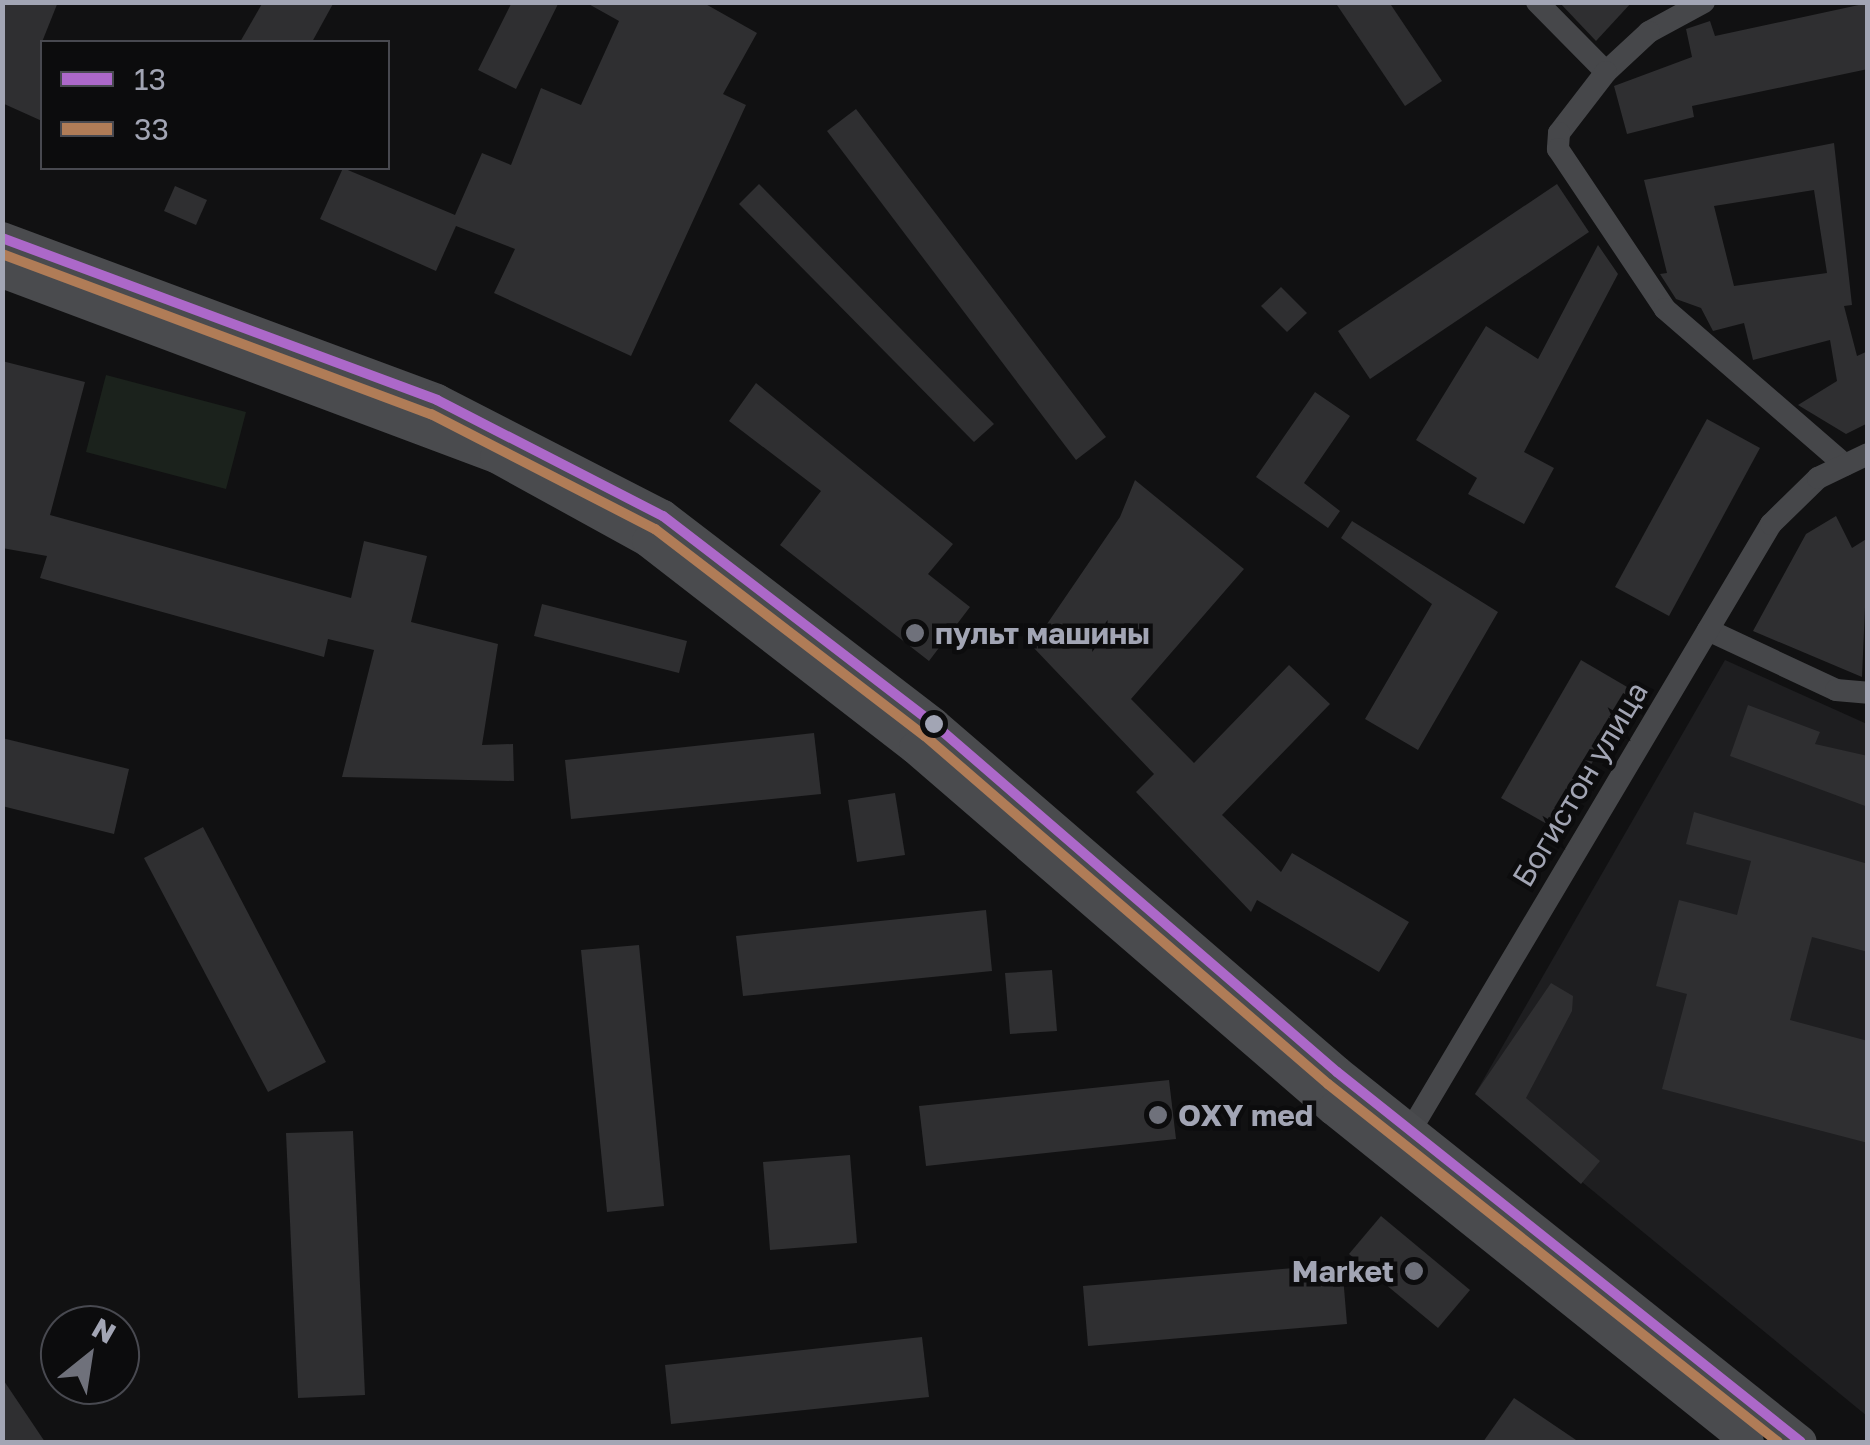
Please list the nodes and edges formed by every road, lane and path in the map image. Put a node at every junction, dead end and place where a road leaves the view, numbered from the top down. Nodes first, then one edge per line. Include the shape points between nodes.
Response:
1 (1537, 2) edge
2 (1704, 2) edge
3 (1606, 72) junction
4 (2, 238) edge
5 (2, 272) edge
6 (1868, 454) edge
7 (1844, 465) junction
8 (1708, 630) junction
9 (1868, 694) edge
10 (1401, 1144) junction
11 (1748, 1442) edge
12 (1801, 1442) edge

1 - 3 street
2 - 3 street via 1648,32
3 - 7 street via 1559,134 1562,164 1675,320
4 - 10 main road via 437,400 663,516 934,724
5 - 10 main road via 496,456 605,513 915,748
6 - 7 street, Богистон улица
7 - 8 street, Богистон улица via 1793,498
8 - 9 street via 1836,690
8 - 10 street, Богистон улица
10 - 11 main road
10 - 12 main road

